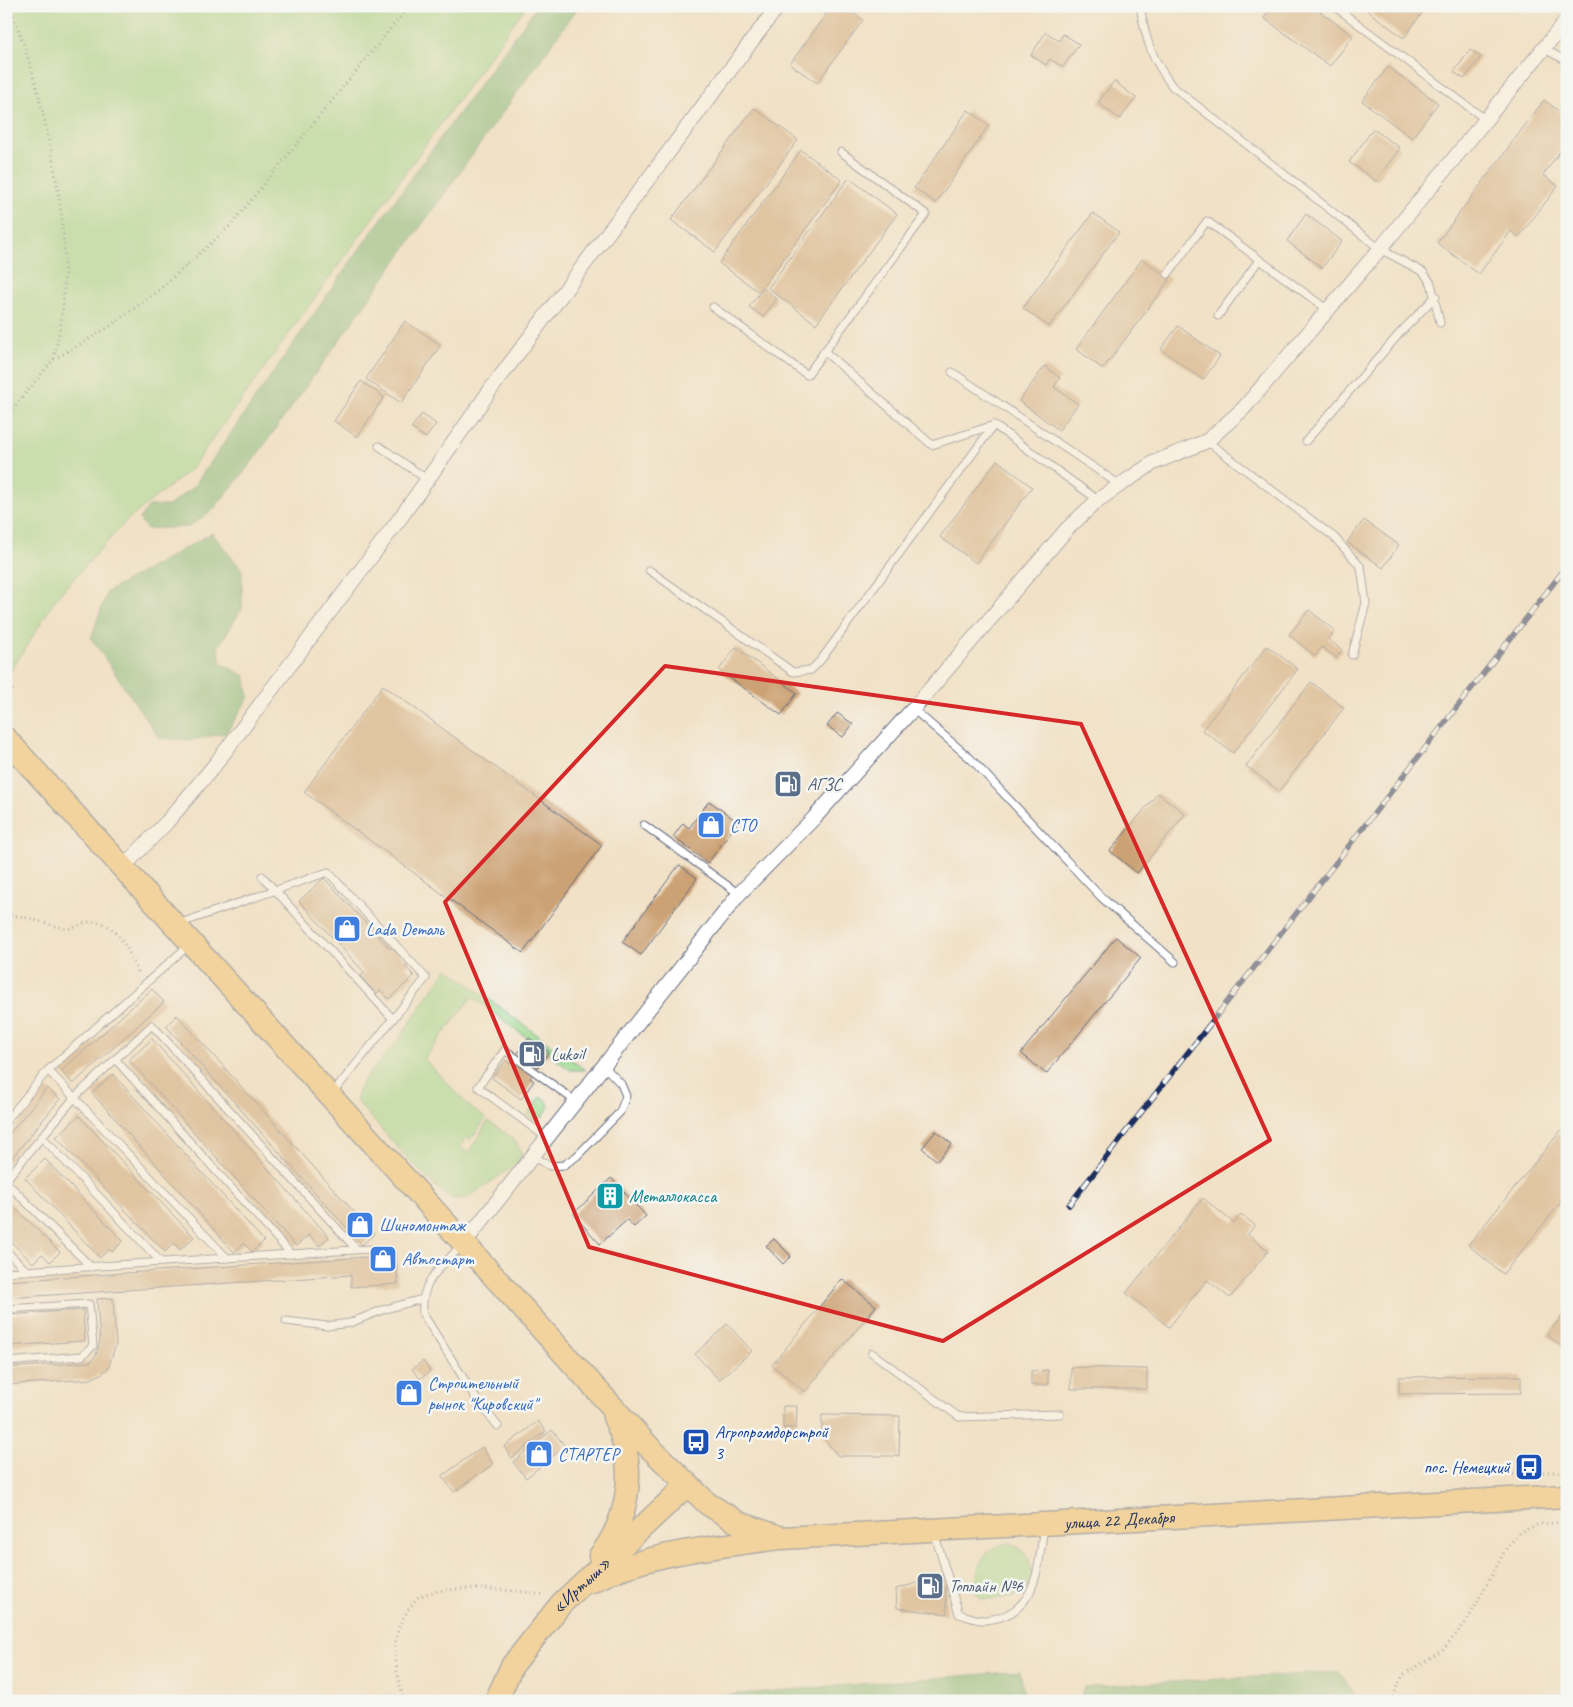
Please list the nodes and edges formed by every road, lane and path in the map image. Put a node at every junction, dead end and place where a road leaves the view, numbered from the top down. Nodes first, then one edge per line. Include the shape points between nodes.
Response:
1 (9, 6) edge
2 (409, 6) edge
3 (778, 6) edge
4 (1140, 6) edge
5 (1334, 6) edge
6 (1567, 20) edge
7 (1544, 49) junction
8 (1567, 61) edge
9 (1486, 120) junction
10 (842, 152) dead end
11 (1380, 249) junction
12 (1259, 260) junction
13 (1168, 274) dead end
14 (1436, 296) junction
15 (713, 307) dead end
16 (1328, 310) junction
17 (1218, 316) dead end
18 (1440, 324) dead end
19 (824, 351) junction
20 (53, 360) junction
21 (952, 372) dead end
22 (6, 417) edge
23 (994, 425) junction
24 (1207, 441) junction
25 (1306, 441) dead end
26 (379, 446) dead end
27 (428, 480) junction
28 (1120, 485) junction
29 (1098, 500) junction
30 (649, 570) dead end
31 (1352, 655) dead end
32 (6, 665) edge
33 (6, 698) edge
34 (913, 708) junction
35 (6, 739) edge
36 (644, 825) dead end
37 (124, 866) junction
38 (262, 876) dead end
39 (275, 890) junction
40 (739, 894) junction
41 (6, 915) edge
42 (175, 925) junction
43 (191, 943) junction
44 (1175, 962) dead end
45 (144, 984) junction
46 (393, 1019) junction
47 (115, 1060) junction
48 (603, 1065) junction
49 (48, 1070) junction
50 (331, 1096) junction
51 (75, 1097) junction
52 (575, 1101) junction
53 (6, 1121) edge
54 (42, 1137) junction
55 (547, 1138) junction
56 (533, 1156) junction
57 (6, 1181) edge
58 (465, 1242) junction
59 (369, 1248) dead end
60 (356, 1249) junction
61 (6, 1251) edge
62 (290, 1254) junction
63 (227, 1258) junction
64 (161, 1262) junction
65 (91, 1267) junction
66 (27, 1271) junction
67 (6, 1272) edge
68 (422, 1298) junction
69 (6, 1309) edge
70 (286, 1321) dead end
71 (872, 1353) dead end
72 (6, 1362) edge
73 (606, 1400) junction
74 (1060, 1414) dead end
75 (498, 1426) dead end
76 (1567, 1471) edge
77 (1498, 1475) dead end
78 (687, 1485) junction
79 (1567, 1496) edge
80 (1567, 1522) edge
81 (1044, 1523) junction
82 (933, 1529) junction
83 (782, 1538) junction
84 (568, 1597) junction
85 (404, 1701) edge
86 (496, 1701) edge
87 (1391, 1701) edge

1 - 20 path via 39,94 63,220 65,266 59,338
2 - 20 path via 230,226 159,290 109,327
3 - 27 street via 491,389
4 - 11 lane via 1144,36 1156,64 1172,86
5 - 9 lane
6 - 7 street
7 - 8 lane
7 - 9 street
9 - 11 street
10 - 19 lane via 926,214
11 - 14 lane via 1423,272
11 - 16 street
12 - 13 lane via 1207,221
12 - 16 lane
12 - 17 lane
14 - 18 lane
14 - 25 lane
15 - 19 lane via 807,375
16 - 24 street via 1243,409
19 - 23 lane via 932,445
20 - 22 path
21 - 28 lane
23 - 29 lane
23 - 30 lane via 811,670 793,672
24 - 28 street via 1153,463
24 - 31 lane via 1334,538 1360,567 1366,603
26 - 27 lane
27 - 37 street via 214,766 167,822
28 - 29 street
29 - 34 street via 1067,529
32 - 33 path via 13,689
34 - 40 street via 814,818
34 - 44 lane via 971,759 1095,892
35 - 37 main road, улица 22 Декабря
36 - 40 lane
37 - 42 main road, улица 22 Декабря
38 - 39 lane
39 - 42 lane
39 - 46 lane
39 - 46 lane via 328,872 426,978
40 - 48 street
41 - 45 path via 65,929 88,922 110,927 122,938
42 - 43 main road, улица 22 Декабря
43 - 45 lane
43 - 50 main road, улица 22 Декабря
45 - 49 lane
46 - 50 lane
47 - 51 lane
47 - 60 lane via 152,1025
47 - 62 lane
48 - 52 street
48 - 56 lane via 621,1084 626,1096 620,1112 577,1156 564,1164 550,1166
49 - 51 lane
49 - 53 lane
50 - 58 main road, улица 22 Декабря
51 - 54 lane
51 - 63 lane
52 - 55 street
52 - 55 lane via 505,1050 478,1087
54 - 57 lane
54 - 64 lane
55 - 56 street
56 - 58 street
57 - 65 lane
58 - 68 lane via 429,1279
58 - 73 main road, улица 22 Декабря
59 - 60 lane
60 - 62 lane
61 - 66 lane
62 - 63 lane
63 - 64 lane
64 - 65 lane
65 - 66 lane
66 - 67 lane
68 - 70 lane via 350,1323 328,1326
68 - 75 lane via 423,1314 479,1403
69 - 72 lane via 89,1304 92,1346 82,1356
71 - 74 lane via 959,1417
73 - 78 main road, улица 22 Декабря
73 - 84 main road via 625,1446 629,1482 624,1511 609,1545
76 - 77 path
78 - 83 main road, улица 22 Декабря via 708,1504 739,1523
78 - 84 main road, «Иртыш»
79 - 81 main road, улица 22 Декабря
80 - 87 path via 1539,1524 1520,1532 1506,1549 1468,1621 1442,1651 1403,1674
81 - 82 main road, улица 22 Декабря
81 - 82 lane via 1035,1585 1015,1612 984,1621 959,1614
82 - 83 main road, улица 22 Декабря
83 - 84 main road via 647,1561 610,1572
84 - 85 path via 493,1590 440,1590 417,1598 404,1616 394,1641 396,1672
84 - 86 main road, «Иртыш» via 512,1666

